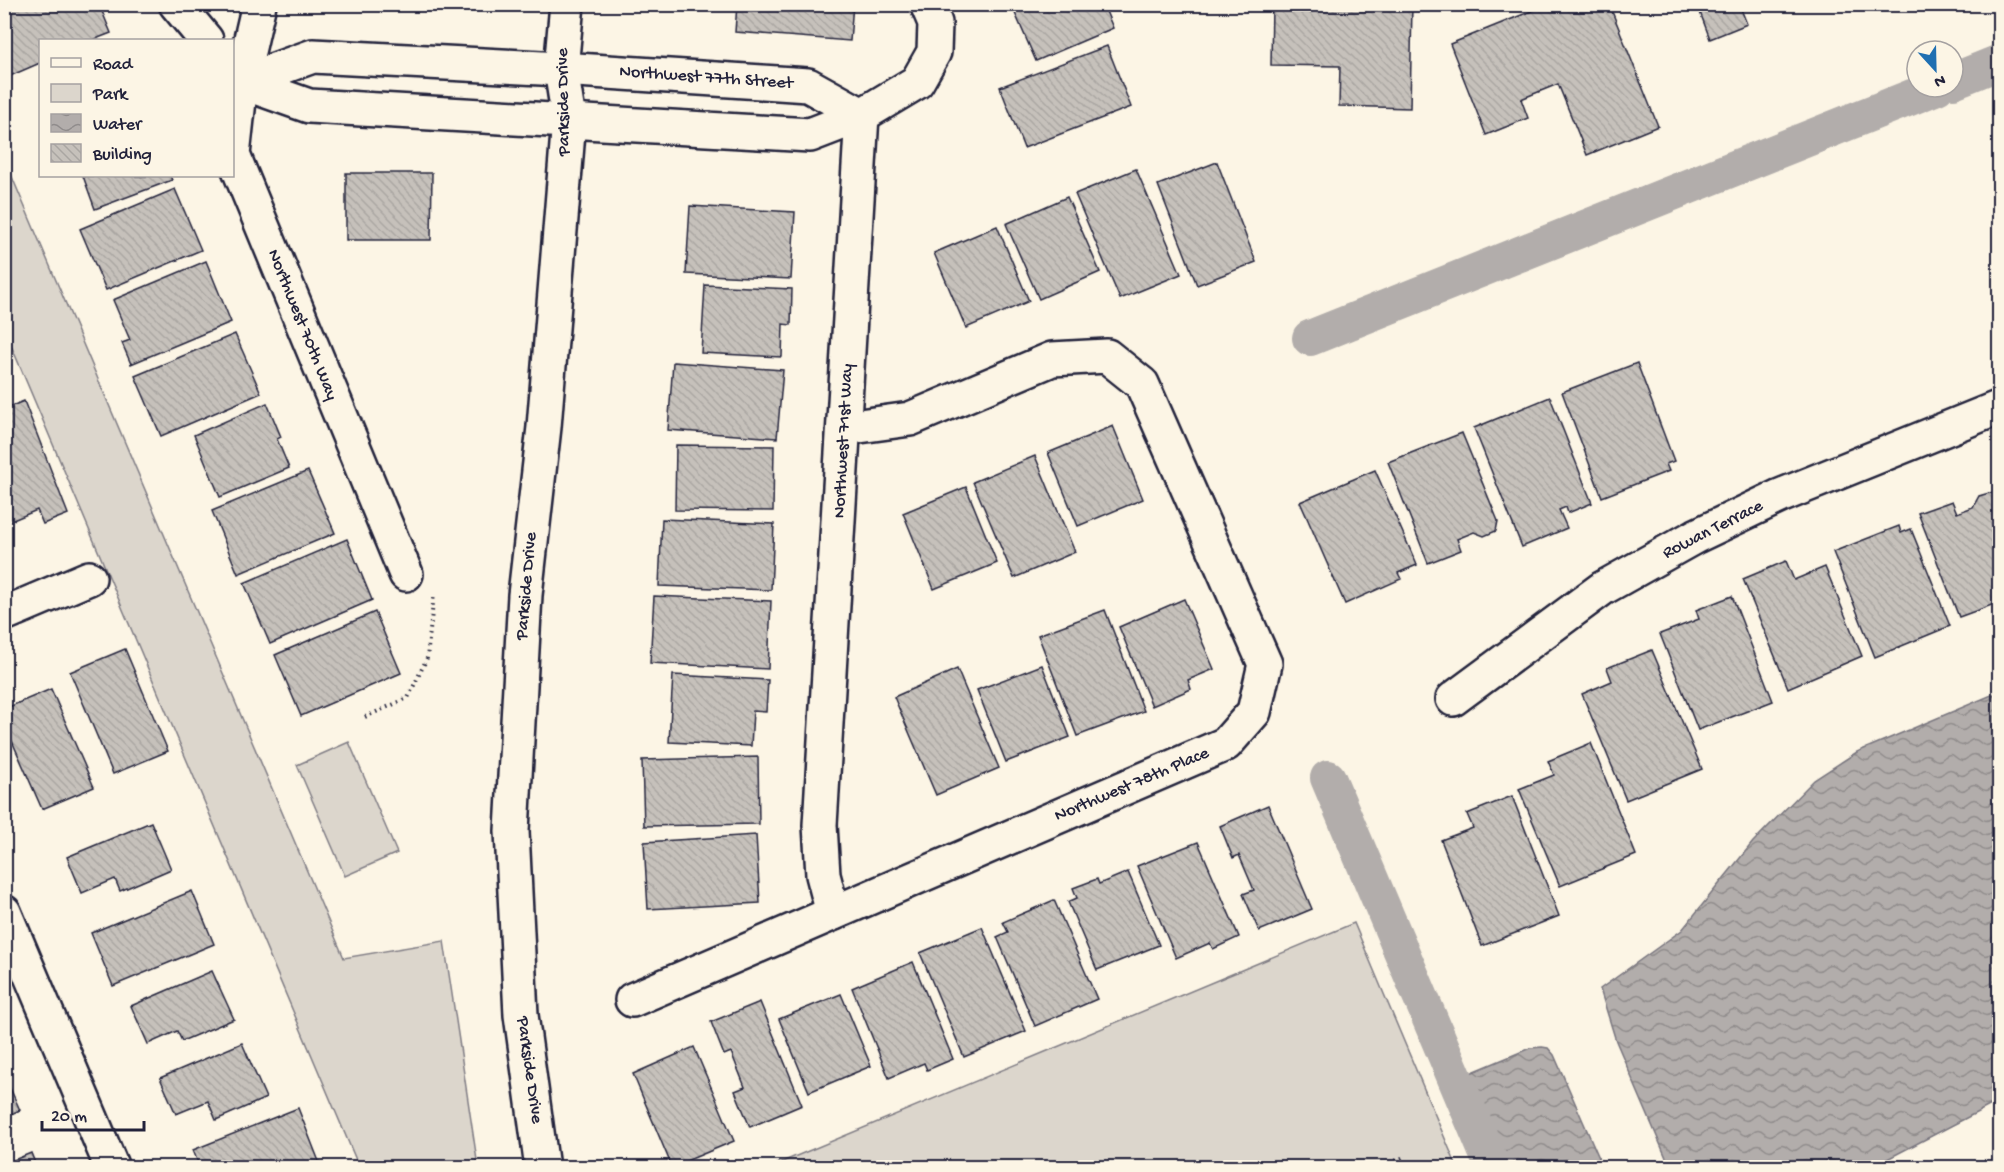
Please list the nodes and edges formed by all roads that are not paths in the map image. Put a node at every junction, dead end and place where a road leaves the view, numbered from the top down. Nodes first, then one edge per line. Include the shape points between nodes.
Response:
1 (176, 4) edge
2 (259, 4) edge
3 (567, 4) edge
4 (927, 4) edge
5 (205, 39) edge
6 (365, 58) junction
7 (561, 69) junction
8 (236, 77) edge
9 (775, 83) junction
10 (361, 109) junction
11 (862, 115) junction
12 (234, 116) edge
13 (569, 120) junction
14 (772, 133) junction
15 (234, 160) edge
16 (2000, 407) edge
17 (845, 428) junction
18 (406, 574) dead end
19 (89, 578) dead end
20 (4, 614) edge
21 (1453, 699) dead end
22 (4, 912) edge
23 (833, 913) junction
24 (632, 1000) dead end
25 (112, 1167) edge
26 (542, 1167) edge

1 - 5 street
2 - 8 street, Northwest 70th Way
3 - 7 street, Parkside Drive
4 - 11 street via 935,23 934,52 917,82
6 - 7 street, Northwest 77th Street
6 - 8 street, Northwest 77th Street via 313,56
6 - 10 street
7 - 9 street, Northwest 77th Street
7 - 13 street, Parkside Drive
8 - 10 street via 309,106
8 - 12 street, Northwest 70th Way
9 - 11 street, Northwest 77th Street via 808,85
9 - 14 street
10 - 13 street
11 - 14 street via 810,135
11 - 17 street, Northwest 71st Way
13 - 14 street
13 - 26 street, Parkside Drive via 544,427 525,595 512,831 521,1015
15 - 18 street, Northwest 70th Way
16 - 21 street, Rowan Terrace via 1780,496 1696,536 1603,588
17 - 23 street, Northwest 71st Way via 820,825 823,875
17 - 23 street, Northwest 78th Place via 910,419 1052,359 1107,356 1142,384 1264,664 1254,712 1226,744
19 - 20 street
22 - 25 street
23 - 24 street, Northwest 78th Place

